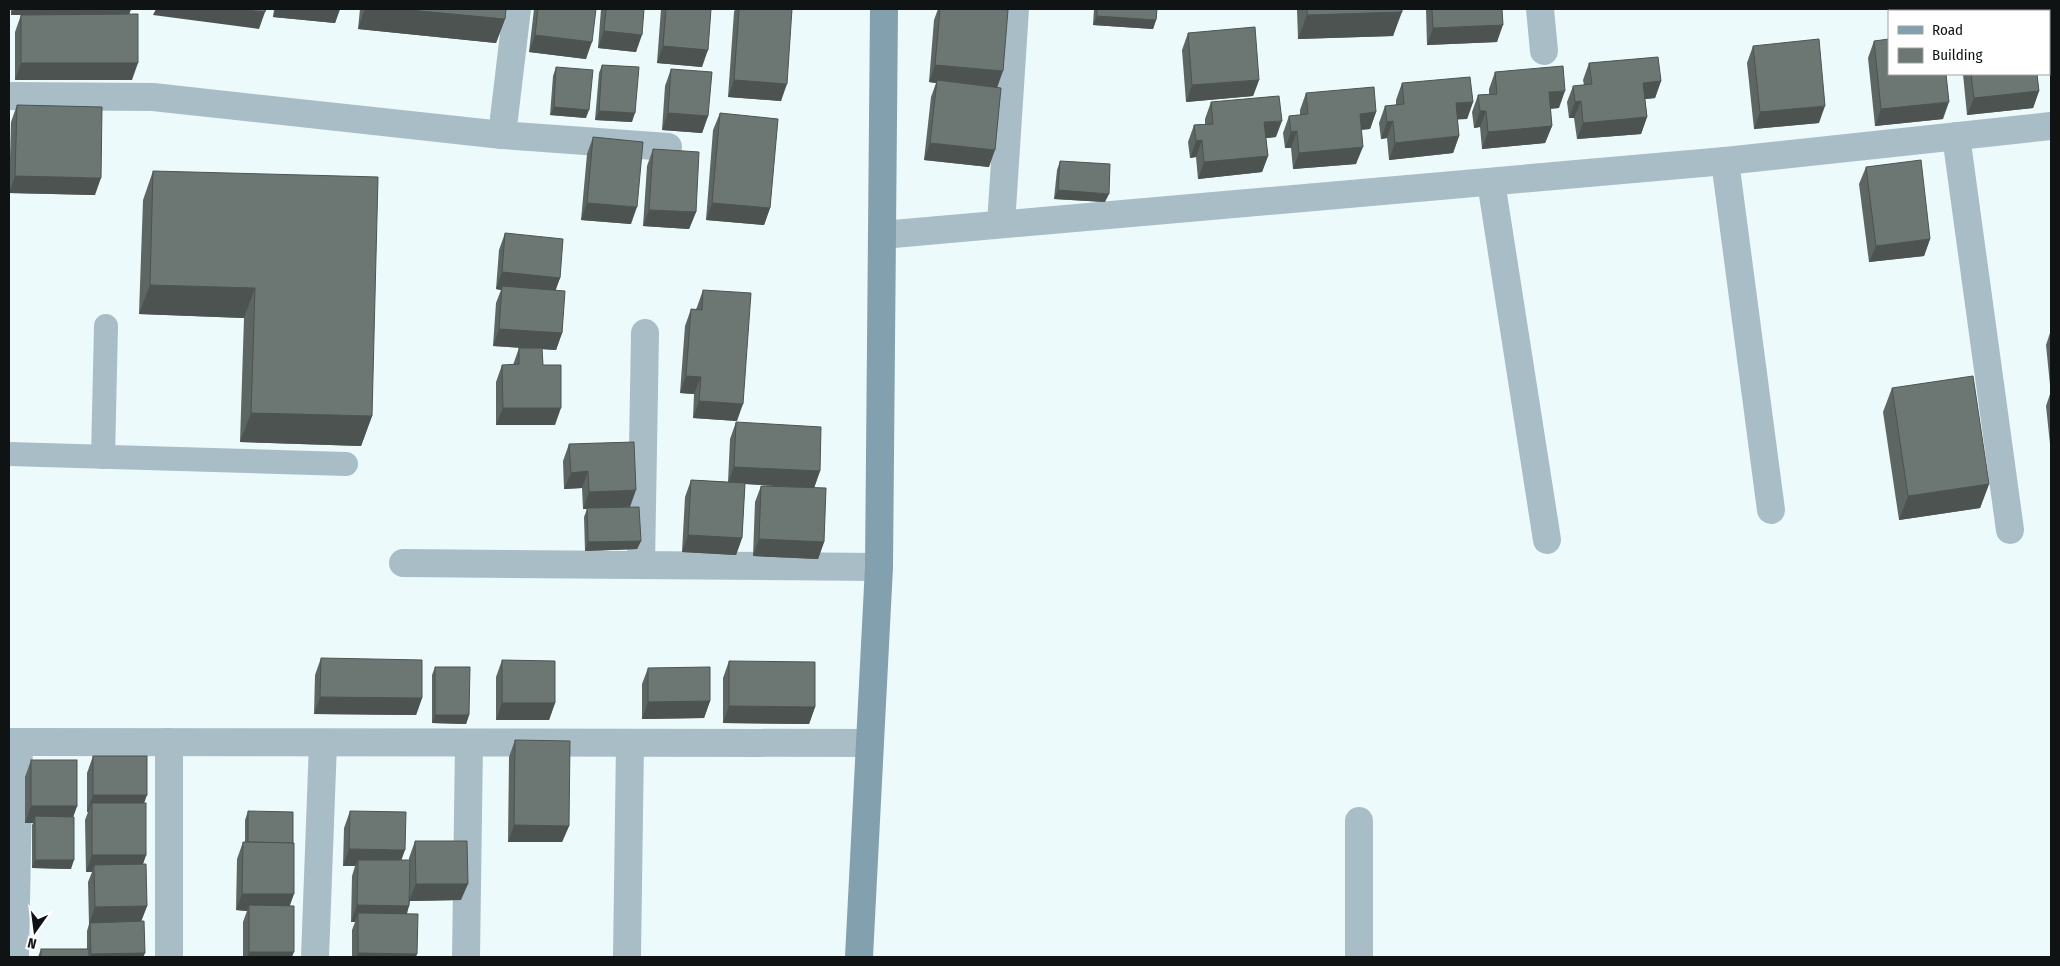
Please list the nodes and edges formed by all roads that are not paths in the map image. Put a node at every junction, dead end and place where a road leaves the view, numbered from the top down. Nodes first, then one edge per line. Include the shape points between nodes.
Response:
1 (517, 9) edge
2 (884, 9) edge
3 (1016, 9) edge
4 (1540, 9) edge
5 (1544, 51) dead end
6 (9, 96) edge
7 (2051, 126) edge
8 (502, 135) junction
9 (1956, 136) junction
10 (668, 147) dead end
11 (1725, 161) junction
12 (1491, 182) junction
13 (1001, 224) junction
14 (882, 235) junction
15 (106, 326) dead end
16 (645, 333) dead end
17 (9, 454) edge
18 (103, 457) junction
19 (346, 464) dead end
20 (1771, 510) dead end
21 (2010, 530) dead end
22 (1547, 540) dead end
23 (403, 563) dead end
24 (640, 564) junction
25 (879, 567) junction
26 (14, 742) edge
27 (168, 742) junction
28 (322, 743) junction
29 (469, 743) junction
30 (630, 743) junction
31 (870, 743) junction
32 (1359, 821) dead end
33 (15, 957) edge
34 (169, 957) edge
35 (315, 957) edge
36 (466, 957) edge
37 (627, 957) edge
38 (859, 957) edge
39 (1359, 957) edge

1 - 8 street
2 - 14 street
3 - 13 street
4 - 5 street
6 - 8 street via 153,98
7 - 9 street
8 - 10 street
9 - 11 street
9 - 21 street
11 - 12 street
11 - 20 street
12 - 13 street
12 - 22 street
13 - 14 street
14 - 25 street
15 - 18 lane
16 - 24 street
17 - 18 lane
18 - 19 lane
23 - 24 street
24 - 25 street
25 - 31 street
26 - 27 street
26 - 33 street
27 - 28 street
27 - 34 street
28 - 29 street
28 - 35 street
29 - 30 street
29 - 36 street
30 - 31 street
30 - 37 street
31 - 38 street
32 - 39 street

